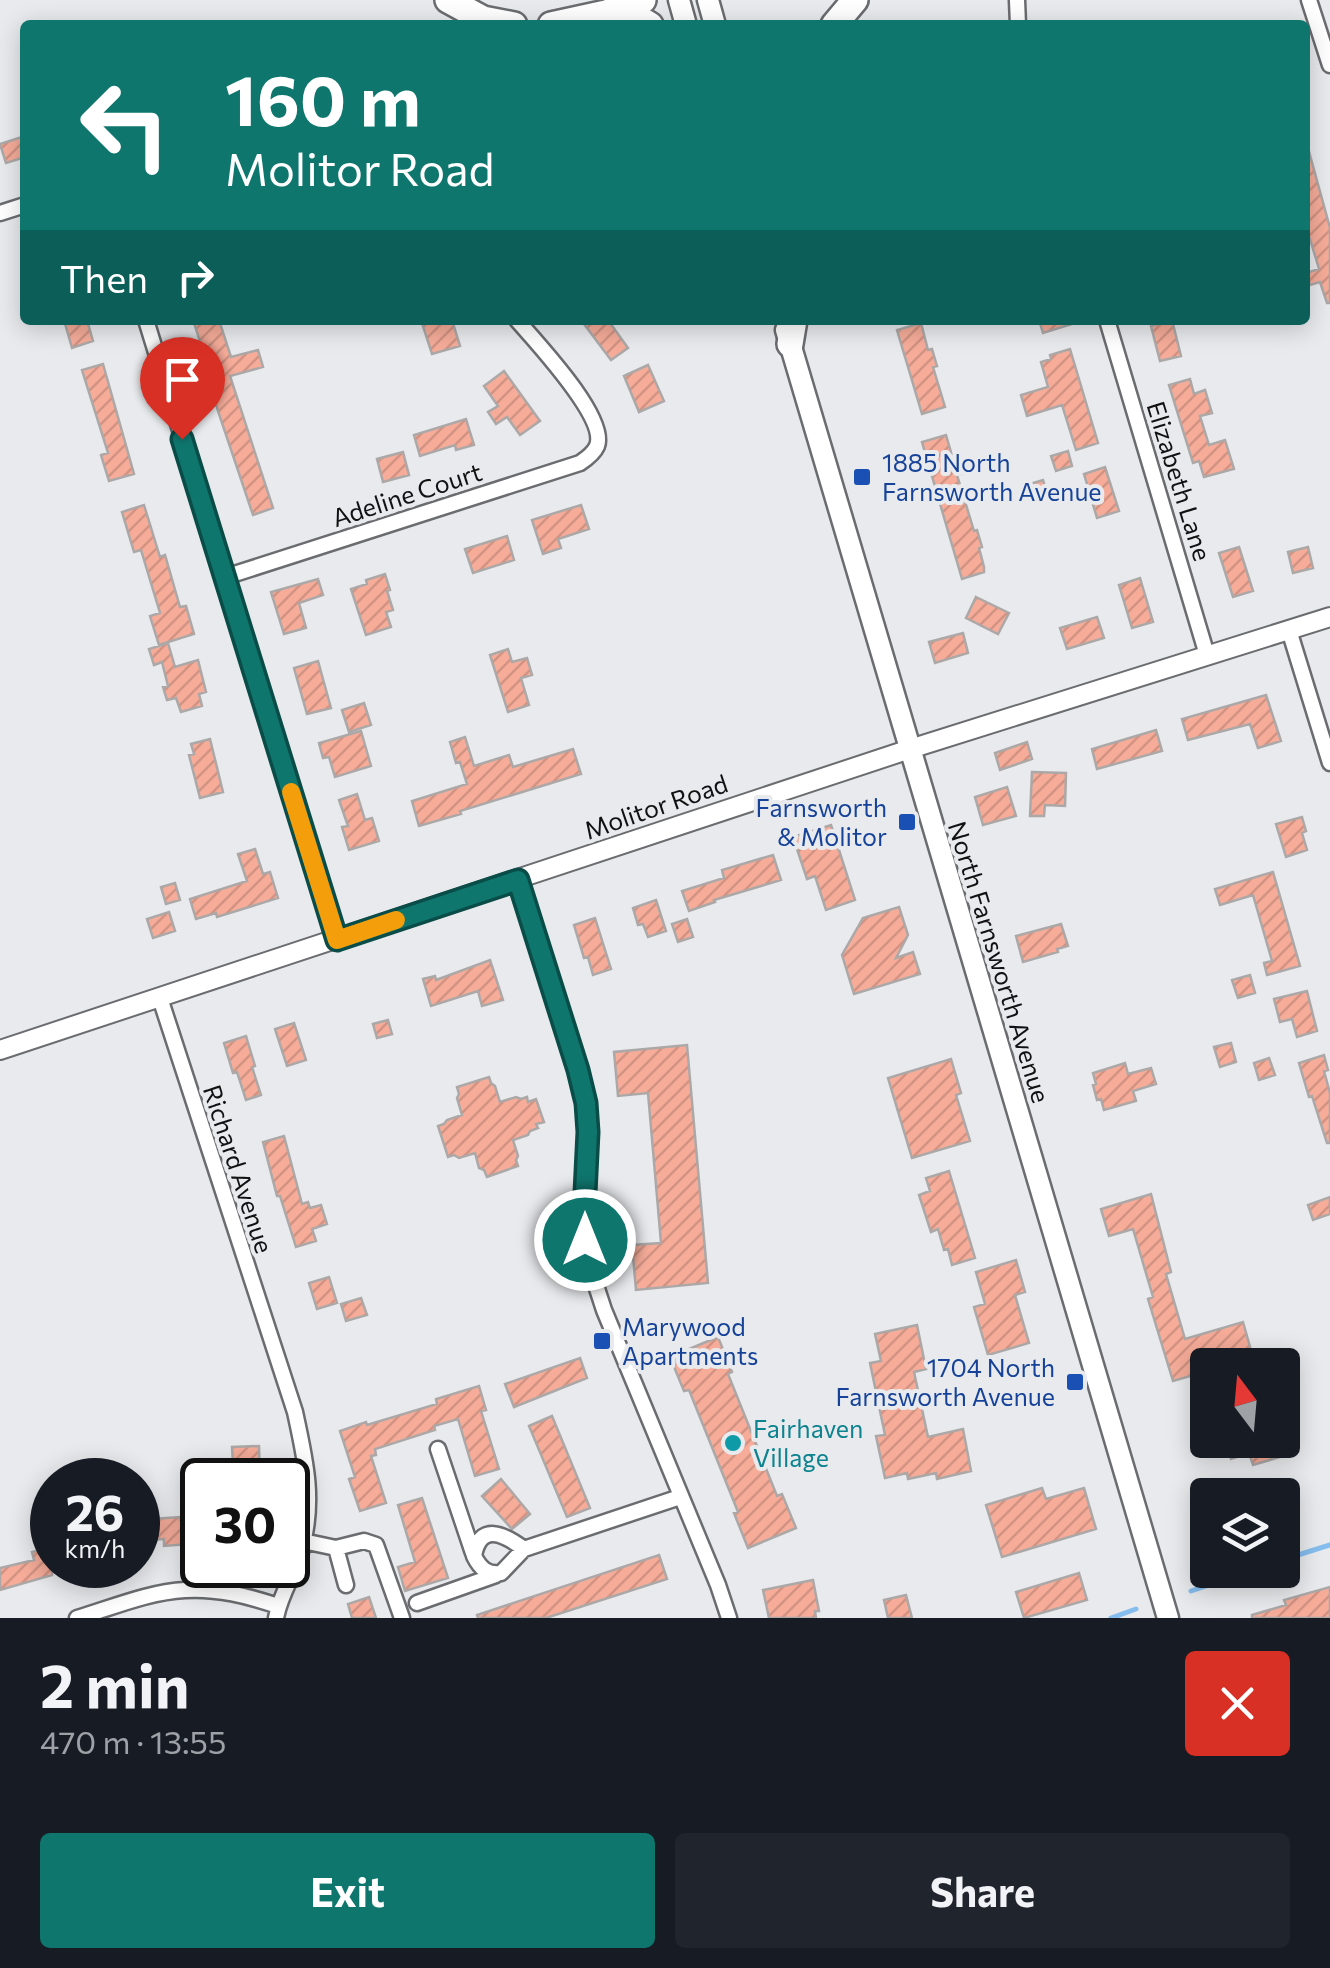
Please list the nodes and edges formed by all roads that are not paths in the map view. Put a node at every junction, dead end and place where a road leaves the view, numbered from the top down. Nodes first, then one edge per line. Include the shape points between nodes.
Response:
1 (448, 0) edge
2 (643, 0) edge
3 (855, 0) edge
4 (1309, 0) edge
5 (606, 14) junction
6 (488, 20) edge
7 (577, 20) edge
8 (642, 20) edge
9 (838, 20) edge
10 (1330, 65) edge
11 (148, 325) edge
12 (521, 325) edge
13 (1108, 325) edge
14 (789, 328) edge
15 (225, 578) junction
16 (1330, 618) edge
17 (1290, 630) junction
18 (1207, 655) junction
19 (910, 749) junction
20 (1330, 763) edge
21 (518, 880) junction
22 (337, 940) junction
23 (160, 998) junction
24 (0, 1050) edge
25 (438, 1449) dead end
26 (304, 1458) edge
27 (680, 1497) junction
28 (310, 1543) edge
29 (336, 1548) junction
30 (524, 1549) junction
31 (474, 1556) junction
32 (501, 1573) junction
33 (346, 1584) dead end
34 (287, 1588) edge
35 (417, 1603) dead end
36 (277, 1612) edge
37 (77, 1618) edge
38 (402, 1618) edge
39 (729, 1618) edge
40 (1168, 1618) edge

1 - 6 highway
2 - 5 highway
3 - 9 highway
4 - 10 street
5 - 7 highway
5 - 8 highway
11 - 15 street
12 - 15 street, Adeline Court via 589,411 596,447 580,463
13 - 18 street, Elizabeth Lane
14 - 19 main road, North Farnsworth Avenue
15 - 22 street
16 - 17 street, Molitor Road
17 - 18 street, Molitor Road
17 - 20 street
18 - 19 street, Molitor Road
19 - 21 street, Molitor Road
19 - 40 main road, North Farnsworth Avenue
21 - 22 street, Molitor Road
21 - 27 street via 586,1103 589,1264
22 - 23 street, Molitor Road
23 - 24 street, Molitor Road
23 - 26 street, Richard Avenue
25 - 31 street
27 - 30 street
27 - 39 street
28 - 29 street
29 - 33 street
29 - 38 street via 364,1541 376,1546
30 - 31 street via 491,1534 478,1541
30 - 32 street
31 - 32 street via 487,1572
32 - 35 street
34 - 36 street, Richard Avenue
36 - 37 street via 244,1595 184,1590

